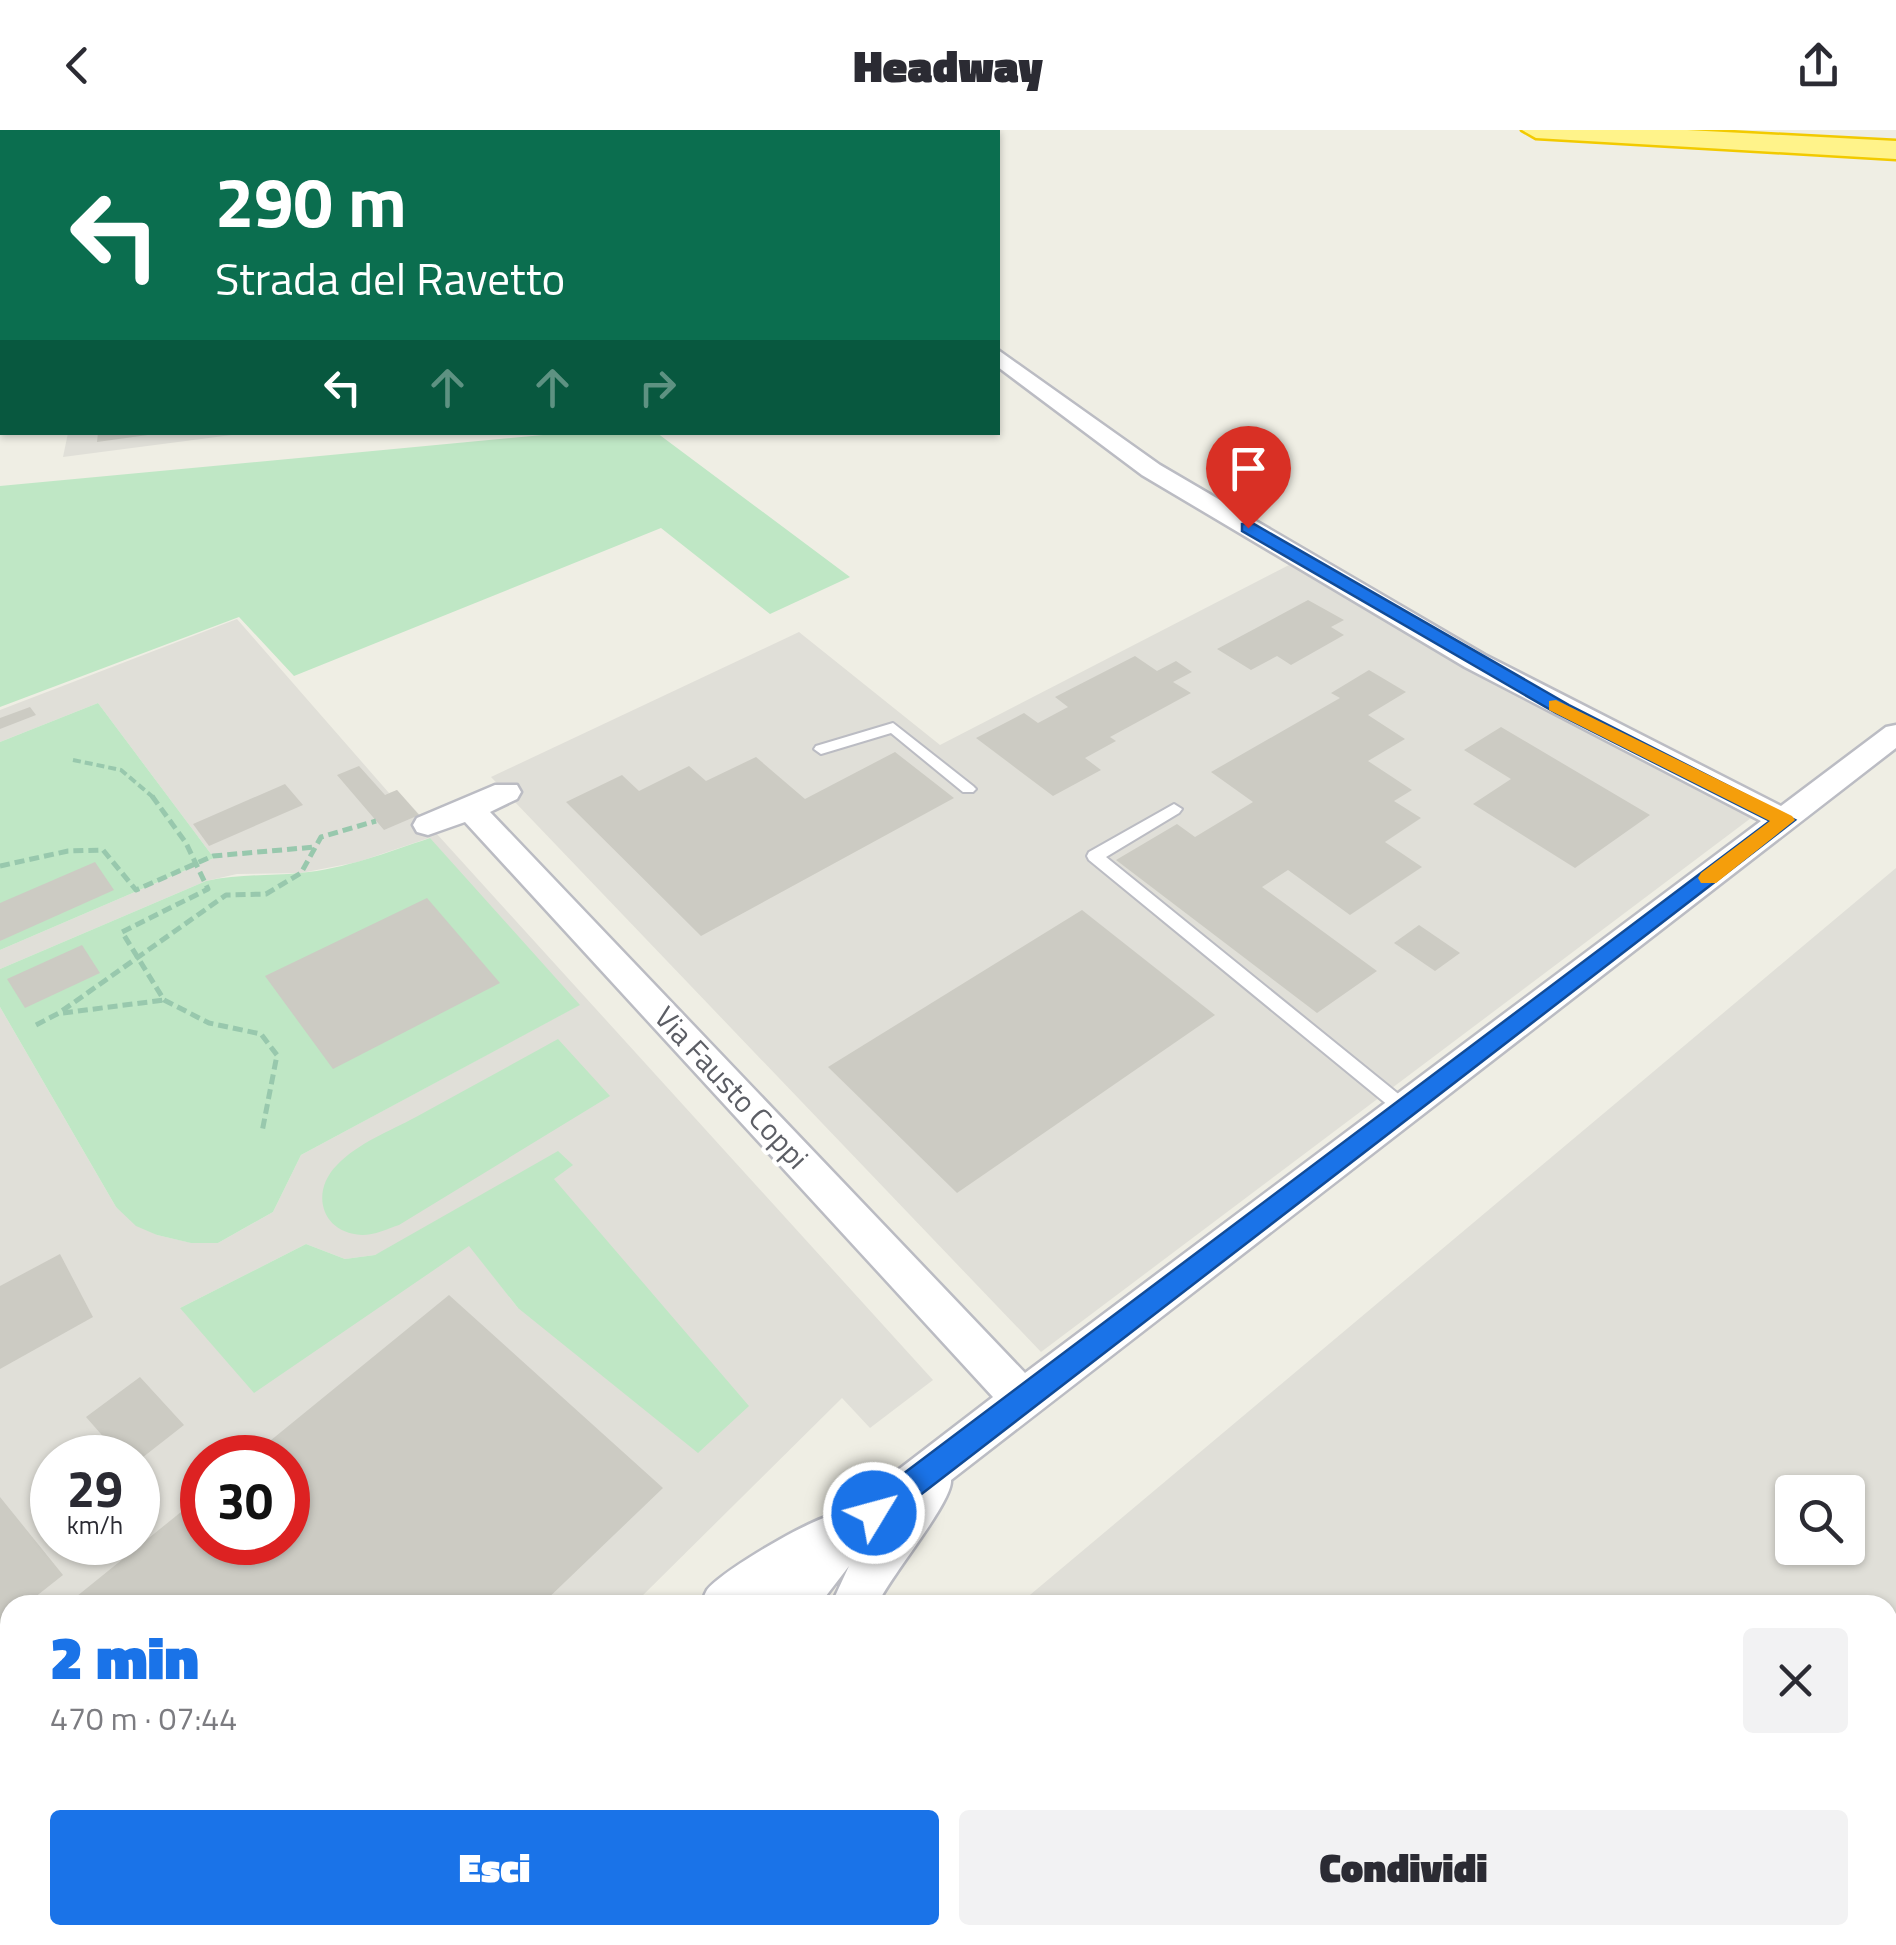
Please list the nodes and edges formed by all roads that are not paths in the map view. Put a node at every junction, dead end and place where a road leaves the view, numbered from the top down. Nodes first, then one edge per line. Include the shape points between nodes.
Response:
1 (1536, 130) edge
2 (1672, 130) edge
3 (1896, 139) edge
4 (1896, 150) edge
5 (1000, 358) edge
6 (1896, 734) edge
7 (821, 749) dead end
8 (968, 789) dead end
9 (506, 792) dead end
10 (470, 809) junction
11 (1174, 809) dead end
12 (1784, 820) junction
13 (428, 824) dead end
14 (1406, 1110) junction
15 (1024, 1401) junction
16 (956, 1452) junction
17 (874, 1513) junction
18 (738, 1595) edge
19 (798, 1595) edge
20 (858, 1595) edge

1 - 4 highway
2 - 3 highway
5 - 12 street via 1151,470 1458,651
6 - 12 street
7 - 8 lane via 893,728
9 - 10 street
10 - 13 street
10 - 15 street, Via Fausto Coppi
11 - 14 lane via 1095,856
12 - 14 street
14 - 15 street
15 - 16 street
16 - 17 street
16 - 20 street via 872,1565
17 - 18 street
17 - 19 street

